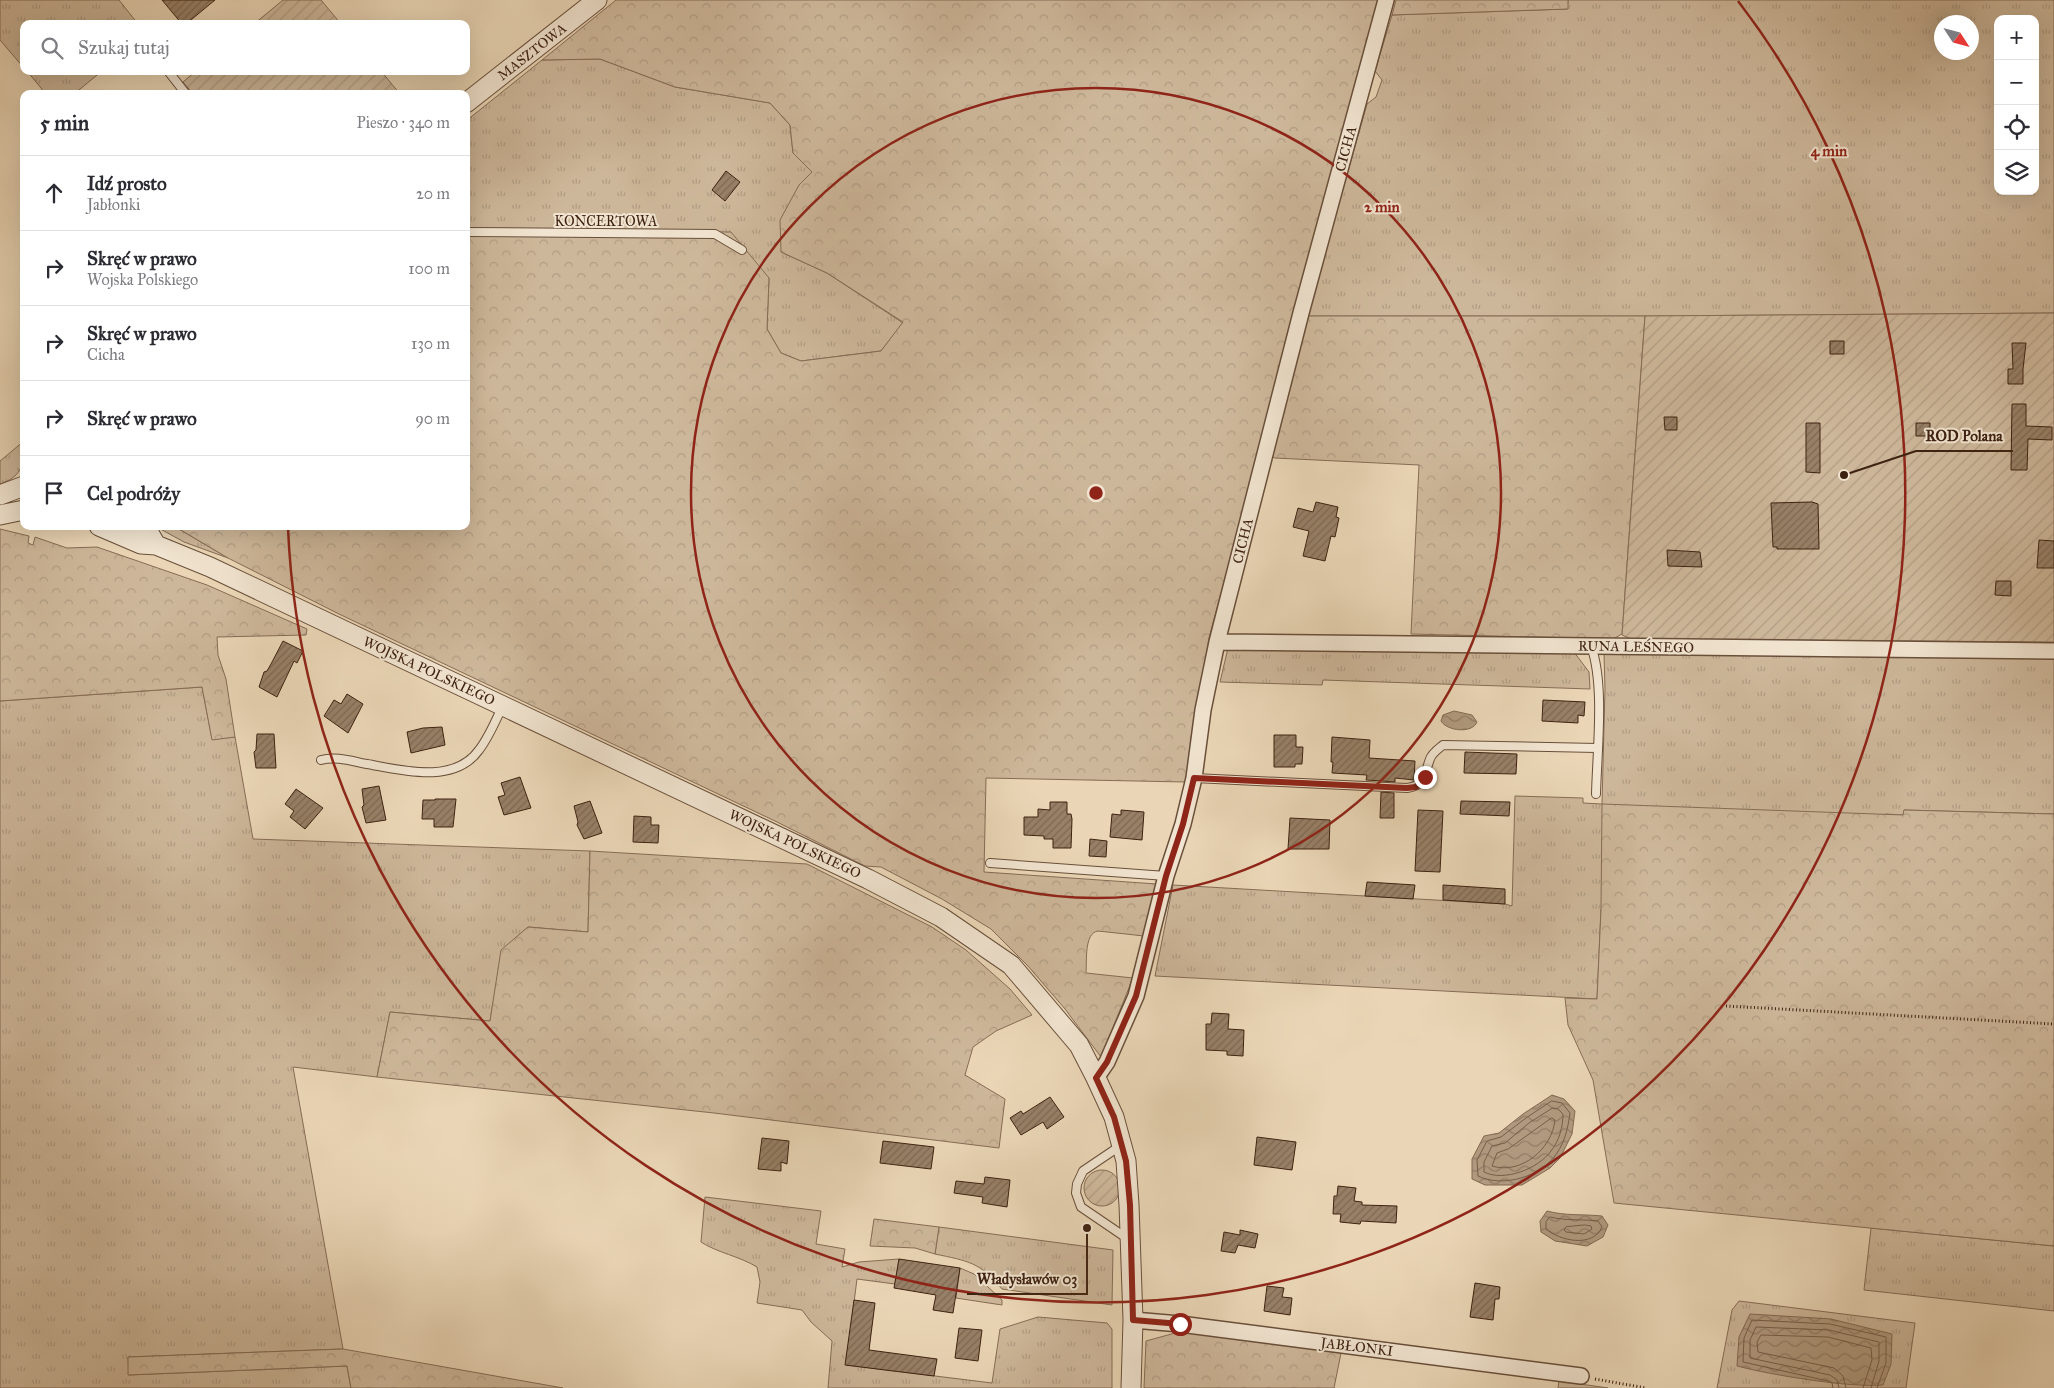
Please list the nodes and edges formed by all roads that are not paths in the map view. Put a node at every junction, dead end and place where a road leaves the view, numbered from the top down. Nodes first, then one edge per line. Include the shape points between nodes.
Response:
1 (597, 0) edge
2 (1386, 0) edge
3 (171, 75) edge
4 (183, 90) edge
5 (470, 100) edge
6 (470, 232) edge
7 (742, 250) dead end
8 (20, 488) edge
9 (0, 495) edge
10 (20, 511) edge
11 (0, 515) edge
12 (108, 530) edge
13 (144, 530) edge
14 (156, 544) junction
15 (1217, 642) junction
16 (1590, 646) junction
17 (2054, 651) edge
18 (503, 705) junction
19 (1597, 748) junction
20 (321, 760) dead end
21 (1194, 778) junction
22 (1596, 794) dead end
23 (990, 863) dead end
24 (1166, 876) junction
25 (1096, 1078) junction
26 (1122, 1145) junction
27 (1130, 1240) junction
28 (1133, 1320) junction
29 (1581, 1376) road end
30 (1131, 1388) edge

1 - 5 street, MASZTOWA
2 - 15 street, CICHA via 1301,313
3 - 4 lane
6 - 7 lane, KONCERTOWA via 715,234
8 - 9 street
10 - 11 street
12 - 14 street, WOJSKA POLSKIEGO via 141,544
13 - 14 street, WOJSKA POLSKIEGO
14 - 18 street, WOJSKA POLSKIEGO
15 - 16 street, RUNA LEŚNEGO
15 - 21 street, CICHA
16 - 17 street, RUNA LEŚNEGO
16 - 19 lane via 1597,676
18 - 20 lane via 478,751 454,768 437,772 405,771 339,758
18 - 25 street, WOJSKA POLSKIEGO via 941,917 1011,965 1078,1045
19 - 21 lane via 1443,745 1430,758 1425,777 1416,787 1407,788
19 - 22 lane
21 - 24 street, CICHA
23 - 24 lane
24 - 25 street, CICHA via 1136,996 1107,1062
25 - 26 street, WOJSKA POLSKIEGO via 1114,1117
26 - 27 street, WOJSKA POLSKIEGO via 1126,1161
26 - 27 lane via 1082,1171 1076,1193 1081,1207
27 - 28 street, WOJSKA POLSKIEGO
28 - 29 street, JABŁONKI
28 - 30 street, WOJSKA POLSKIEGO

